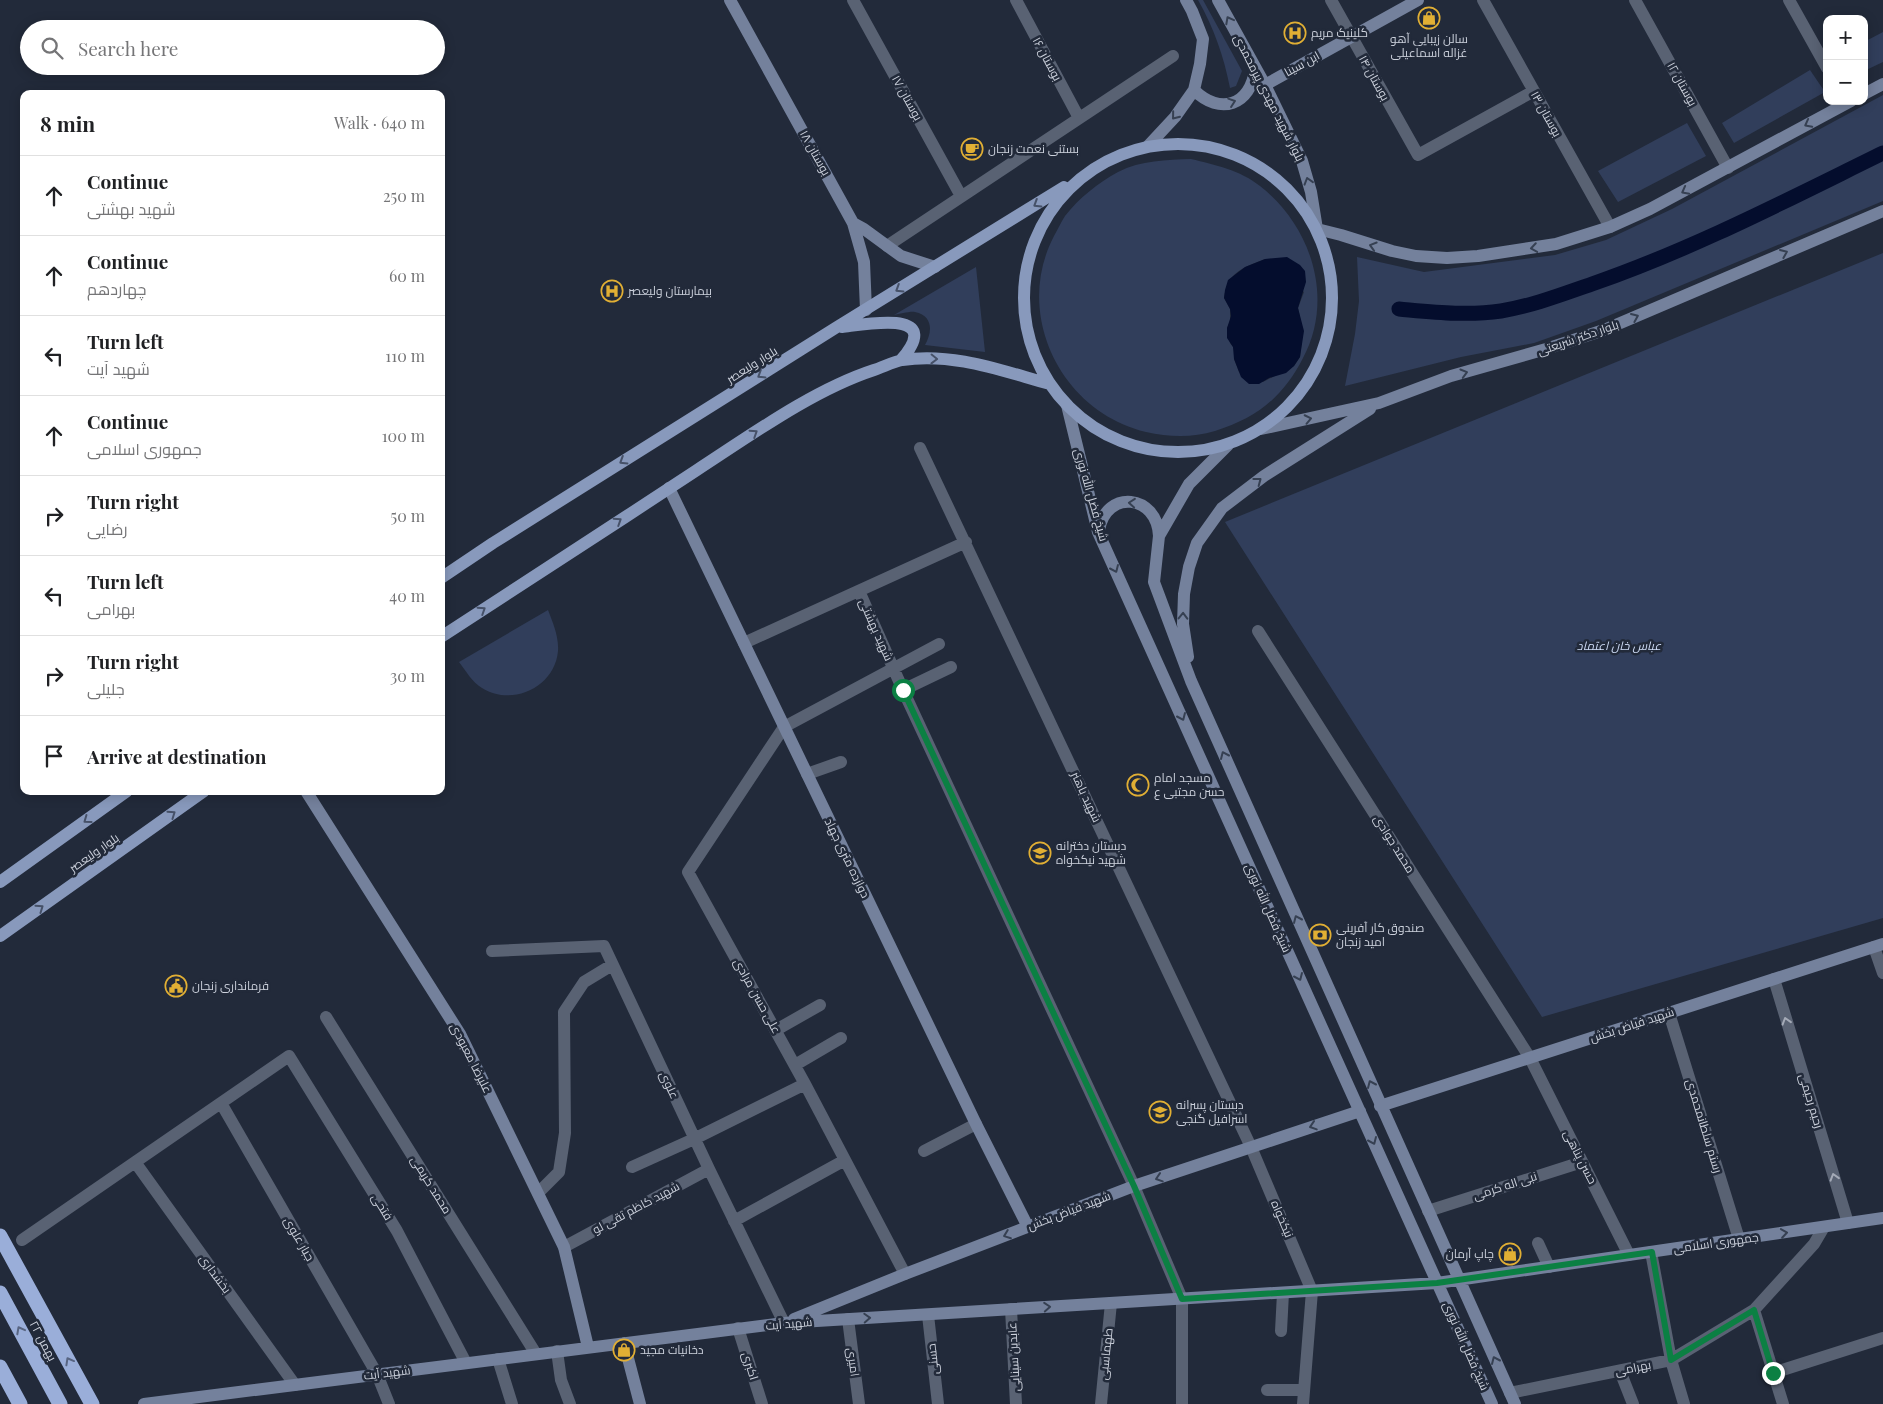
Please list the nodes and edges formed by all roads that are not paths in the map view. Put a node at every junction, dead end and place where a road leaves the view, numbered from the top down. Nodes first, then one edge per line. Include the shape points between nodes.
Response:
1 (730, 0) edge
2 (853, 0) edge
3 (1016, 0) edge
4 (1186, 0) edge
5 (1218, 0) edge
6 (1331, 0) edge
7 (1418, 0) edge
8 (1483, 0) edge
9 (1635, 0) edge
10 (1789, 0) edge
11 (1352, 37) junction
12 (1173, 56) dead end
13 (1823, 61) edge
14 (1255, 68) junction
15 (1883, 84) edge
16 (1265, 85) junction
17 (1194, 90) junction
18 (1534, 91) junction
19 (1868, 92) edge
20 (1843, 105) edge
21 (1079, 118) junction
22 (1148, 146) junction
23 (1728, 168) junction
24 (1079, 178) junction
25 (961, 196) junction
26 (1883, 212) edge
27 (853, 223) junction
28 (1610, 227) junction
29 (1317, 229) junction
30 (887, 246) junction
31 (936, 267) junction
32 (866, 310) junction
33 (837, 327) junction
34 (901, 360) junction
35 (1050, 384) junction
36 (1379, 403) junction
37 (1067, 405) junction
38 (1261, 429) junction
39 (1228, 445) junction
40 (920, 448) dead end
41 (669, 488) junction
42 (1098, 532) junction
43 (1159, 536) junction
44 (966, 542) junction
45 (445, 575) edge
46 (859, 591) junction
47 (1258, 631) dead end
48 (445, 634) edge
49 (744, 643) junction
50 (939, 644) dead end
51 (951, 667) dead end
52 (893, 668) junction
53 (1191, 681) junction
54 (903, 690) junction
55 (784, 727) junction
56 (841, 762) dead end
57 (807, 774) junction
58 (121, 795) edge
59 (198, 795) edge
60 (309, 795) edge
61 (0, 882) edge
62 (0, 936) edge
63 (1878, 945) edge
64 (492, 951) dead end
65 (612, 965) junction
66 (1883, 973) edge
67 (1774, 979) junction
68 (820, 1005) dead end
69 (1669, 1013) junction
70 (326, 1017) dead end
71 (776, 1030) junction
72 (841, 1038) dead end
73 (1530, 1058) junction
74 (795, 1065) junction
75 (806, 1084) junction
76 (220, 1103) junction
77 (1380, 1106) junction
78 (1360, 1111) junction
79 (976, 1124) junction
80 (694, 1139) junction
81 (1251, 1147) junction
82 (924, 1151) dead end
83 (845, 1160) junction
84 (135, 1162) junction
85 (1582, 1162) junction
86 (632, 1166) dead end
87 (709, 1169) junction
88 (1134, 1186) junction
89 (538, 1193) junction
90 (1428, 1211) junction
91 (1883, 1218) edge
92 (734, 1221) junction
93 (1848, 1223) junction
94 (1028, 1227) junction
95 (1824, 1227) junction
96 (0, 1236) edge
97 (1739, 1239) junction
98 (22, 1240) dead end
99 (1538, 1243) dead end
100 (564, 1247) junction
101 (1652, 1252) junction
102 (1629, 1255) junction
103 (1549, 1267) junction
104 (905, 1274) junction
105 (1459, 1281) junction
106 (1437, 1283) junction
107 (1312, 1291) junction
108 (0, 1293) edge
109 (1283, 1293) junction
110 (1182, 1299) junction
111 (1112, 1303) junction
112 (1011, 1309) junction
113 (1754, 1310) junction
114 (928, 1314) junction
115 (848, 1319) junction
116 (784, 1323) junction
117 (738, 1328) junction
118 (1281, 1332) dead end
119 (1883, 1338) edge
120 (624, 1343) junction
121 (588, 1348) junction
122 (557, 1351) junction
123 (536, 1354) junction
124 (498, 1359) junction
125 (1671, 1360) junction
126 (466, 1363) junction
127 (0, 1367) edge
128 (1620, 1371) junction
129 (1773, 1373) junction
130 (378, 1374) junction
131 (295, 1385) junction
132 (1267, 1390) dead end
133 (1304, 1390) junction
134 (1512, 1398) edge
135 (209, 1400) edge
136 (20, 1404) edge
137 (60, 1404) edge
138 (92, 1404) edge
139 (144, 1404) edge
140 (389, 1404) edge
141 (512, 1404) edge
142 (570, 1404) edge
143 (640, 1404) edge
144 (762, 1404) edge
145 (859, 1404) edge
146 (938, 1404) edge
147 (1016, 1404) edge
148 (1101, 1404) edge
149 (1182, 1404) edge
150 (1303, 1404) edge
151 (1492, 1404) edge
152 (1633, 1404) edge
153 (1684, 1404) edge
154 (1782, 1404) edge

1 - 27 main road, بوستان ۱۸
2 - 25 street, بوستان ۱۷
3 - 21 street, بوستان ۱۶
4 - 17 main road via 1203,39
14 -> 5 main road, بلوار شهید مهدی پیرمحمدی
6 - 11 street, بوستان ۱۴
7 - 11 main road, ابن سینا
8 - 18 street, بوستان ۱۳
9 - 23 street, بوستان ۱۲
10 - 13 street
11 - 16 main road, ابن سینا
11 - 18 street, بوستان ۱۴ via 1418,155
12 - 21 street
14 - 16 main road, بلوار شهید مهدی پیرمحمدی
17 -> 14 main road via 1214,104 1239,100 1254,81
15 - 19 main road
29 -> 16 main road, بلوار شهید مهدی پیرمحمدی via 1302,162
17 -> 22 main road
18 - 28 street, بوستان ۱۳
20 -> 23 main road
21 - 25 street
22 - 24 main road, بلوار ولیعصر via 1112,158
22 - 29 main road, بلوار ولیعصر via 1188,143 1228,151 1264,169 1295,196
23 -> 28 main road
24 -> 31 main road, بلوار ولیعصر
24 - 35 main road, بلوار ولیعصر via 1048,214 1034,239 1024,276 1024,313 1032,351
25 - 30 street
36 -> 26 main road, بلوار دکتر شریعتی via 1451,376 1604,330
27 - 30 main road, بوستان ۱۸
27 - 32 main road via 864,262
28 -> 29 main road via 1556,244 1447,258 1392,252
29 - 38 main road, بلوار ولیعصر via 1332,278 1333,313 1325,348 1310,380 1299,394
30 - 31 main road, بوستان ۱۸ via 901,256
31 -> 32 main road, بلوار ولیعصر
32 - 33 main road, بلوار ولیعصر
33 - 34 main road via 895,322 910,327 914,338
33 -> 45 main road, بلوار ولیعصر
34 -> 35 main road via 949,359
41 -> 34 main road via 764,426 833,387
35 - 37 main road, بلوار ولیعصر
38 -> 36 main road, بلوار دکتر شریعتی
53 -> 36 main road via 1183,624 1184,594 1197,543 1207,528 1222,508 1264,476
37 - 39 main road, بلوار ولیعصر via 1094,427 1125,443 1159,451 1194,452
37 - 42 main road, شیخ فضل الله نوری
38 - 39 main road, بلوار ولیعصر
39 - 43 main road, شیخ فضل الله نوری via 1190,484
40 - 44 street, شهید باهنر
48 -> 41 main road
41 - 49 main road, دوازده متری جهاد
43 -> 42 main road via 1155,516 1141,504 1131,502 1112,506 1100,522
42 -> 78 main road, شیخ فضل الله نوری
43 - 53 main road, شیخ فضل الله نوری via 1154,582
44 - 46 street
44 - 81 street, شهید باهنر
46 - 49 street
46 - 52 street, شهید بهشتی
47 - 73 street, محمد جوادی
49 - 55 main road, دوازده متری جهاد
50 - 52 street
51 - 54 street
52 - 54 street, شهید بهشتی
52 - 55 street
77 -> 53 main road, شیخ فضل الله نوری
54 - 88 street, شهید بهشتی
55 - 57 main road, دوازده متری جهاد
55 - 71 street, علی حسن مرادی via 688,872
56 - 57 street
57 - 79 main road, دوازده متری جهاد
58 -> 61 main road
62 -> 59 main road, بلوار ولیعصر
60 - 89 main road, علیرضا معبودی via 460,1034
63 - 66 street
63 - 67 main road, شهید فیاض بخش
64 - 65 street, علوی via 604,946
65 - 80 street, علوی
65 - 89 street via 584,982 564,1012 565,1133 559,1172
67 - 69 main road, شهید فیاض بخش
93 -> 67 street, رحیم رحیمی
68 - 71 street
69 - 73 main road, شهید فیاض بخش
69 - 97 street, رستم سلطانمحمدی
70 - 123 street, محمد کریمی
71 - 74 street, علی حسن مرادی
72 - 74 street
73 - 77 main road, شهید فیاض بخش
73 - 85 street, حسن پناهی
74 - 75 street, علی حسن مرادی
75 - 80 street
75 - 83 street, علی حسن مرادی
76 - 84 street
76 - 126 street, فتحی via 289,1056 397,1231
76 - 130 street, جبار علوی
77 - 90 main road, شیخ فضل الله نوری
78 -> 81 main road, شهید فیاض بخش
78 -> 106 main road, شیخ فضل الله نوری
79 - 82 street
79 - 94 main road, دوازده متری جهاد
80 - 86 street
80 - 87 street, علوی
81 -> 88 main road, شهید فیاض بخش
81 - 107 street, نیکخواه
83 - 92 street
83 - 104 street, علی حسن مرادی
84 - 98 street
84 - 131 street, بخشداری
85 - 90 street, نبی اله کرمی
85 - 102 street, حسن پناهی
87 - 92 street, علوی
87 - 100 street, شهید کاظم تقی لو
88 - 94 main road, شهید فیاض بخش
88 - 110 street, شهید بهشتی
89 - 100 main road, علیرضا معبودی
90 - 105 main road, شیخ فضل الله نوری
91 - 93 main road, جمهوری اسلامی
92 - 116 street, علوی
93 - 95 main road, جمهوری اسلامی
94 -> 104 main road, شهید فیاض بخش
97 -> 95 main road, جمهوری اسلامی
95 - 113 street, بهرامی via 1814,1244
138 -> 96 highway
97 - 101 main road, جمهوری اسلامی
99 - 103 street
100 - 121 main road, علیرضا معبودی
101 - 102 main road, جمهوری اسلامی
101 - 125 street
102 - 103 main road, جمهوری اسلامی
103 - 105 main road, جمهوری اسلامی
104 - 116 main road, شهید فیاض بخش
105 - 106 main road, جمهوری اسلامی
134 -> 105 main road, شیخ فضل الله نوری
106 - 107 main road, شهید آیت
106 - 151 main road, شیخ فضل الله نوری
107 - 109 main road, شهید آیت
107 - 133 street
137 -> 108 highway, ۲۲ بهمن
109 - 110 main road, شهید آیت
109 - 118 street
110 - 111 main road, شهید آیت
110 - 149 street
112 -> 111 main road, شهید آیت
111 - 148 street, طهماسبی
112 - 114 main road, شهید آیت
112 - 147 street, عابدین سینایی
113 - 125 street, بهرامی
113 - 129 street
115 -> 114 main road, شهید آیت
114 - 146 street, حسنی
115 - 116 main road, شهید آیت
115 - 145 street, امیری
116 - 117 main road, شهید آیت
117 - 120 main road, شهید آیت
117 - 144 street, اکبری
119 - 129 street
120 - 121 main road, شهید آیت
120 - 143 main road
121 - 122 main road, شهید آیت
122 - 123 main road, شهید آیت
122 - 142 street via 561,1380
123 - 124 main road, شهید آیت
124 - 126 main road, شهید آیت
124 - 141 street
125 - 128 street, بهرامی
125 - 153 street
126 - 130 main road, شهید آیت
127 - 136 highway
128 - 134 street, بهرامی
128 - 152 street
129 - 154 street
130 - 131 main road, شهید آیت
130 - 140 street, جبار علوی
131 - 135 main road, شهید آیت
132 - 133 street
133 - 150 street
135 - 139 main road, شهید آیت

